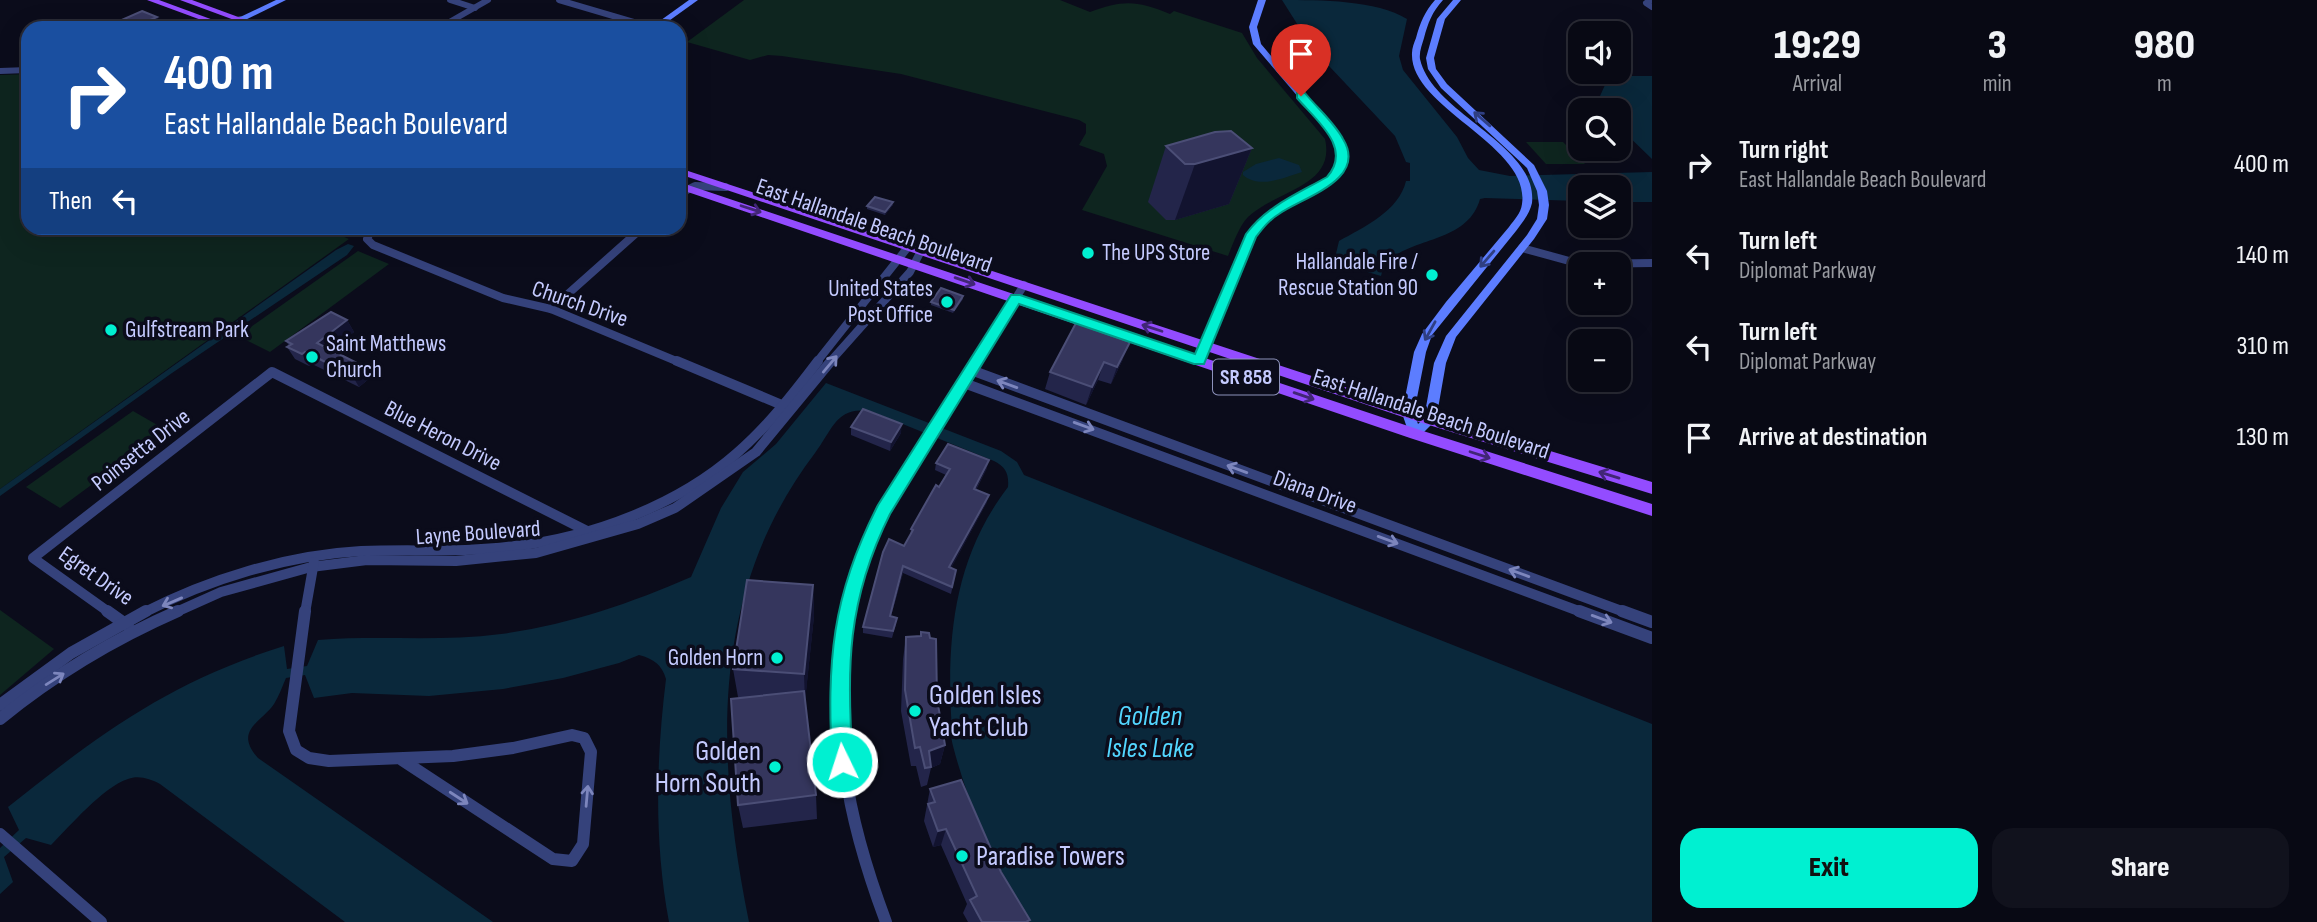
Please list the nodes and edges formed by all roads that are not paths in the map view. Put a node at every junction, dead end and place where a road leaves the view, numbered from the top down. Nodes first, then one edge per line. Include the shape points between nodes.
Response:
1 (151, 0) edge
2 (184, 0) edge
3 (282, 0) edge
4 (450, 0) edge
5 (488, 0) edge
6 (559, 0) edge
7 (694, 0) edge
8 (1262, 0) edge
9 (1439, 0) edge
10 (1457, 0) edge
11 (1651, 0) edge
12 (1652, 6) edge
13 (475, 8) junction
14 (1429, 11) junction
15 (1443, 15) junction
16 (240, 19) junction
17 (203, 21) edge
18 (233, 21) edge
19 (245, 21) edge
20 (452, 21) edge
21 (630, 21) edge
22 (664, 21) edge
23 (1423, 26) junction
24 (1437, 30) junction
25 (21, 70) edge
26 (0, 71) edge
27 (1531, 167) joint
28 (686, 173) edge
29 (696, 177) junction
30 (686, 183) edge
31 (686, 186) edge
32 (727, 187) junction
33 (686, 188) edge
34 (1544, 205) joint
35 (369, 235) edge
36 (634, 235) edge
37 (908, 247) junction
38 (1522, 248) junction
39 (921, 251) junction
40 (899, 258) junction
41 (1568, 260) edge
42 (1652, 262) edge
43 (915, 263) junction
44 (1631, 263) edge
45 (1024, 285) junction
46 (1015, 298) junction
47 (551, 309) junction
48 (1204, 345) junction
49 (1199, 361) junction
50 (971, 370) junction
51 (272, 372) joint
52 (964, 383) junction
53 (788, 407) junction
54 (1408, 413) junction
55 (1430, 420) junction
56 (1415, 434) junction
57 (1652, 488) edge
58 (1652, 510) edge
59 (591, 534) junction
60 (318, 555) junction
61 (33, 558) joint
62 (311, 567) junction
63 (1553, 585) junction
64 (1552, 601) junction
65 (1652, 622) edge
66 (129, 626) junction
67 (1652, 638) edge
68 (0, 705) edge
69 (0, 719) edge
70 (402, 760) junction
71 (0, 834) edge
72 (101, 922) edge
73 (886, 922) edge

1 - 17 main road
2 - 16 main road
3 - 16 street
4 - 13 street
5 - 13 street
6 - 21 street
7 - 22 street
8 - 48 street via 1253,27 1257,44 1338,139 1342,162 1332,180 1276,210 1256,228
9 - 14 street
10 - 15 street
11 - 12 street via 1646,3
13 - 20 street
14 - 15 street
14 - 23 street
15 - 24 street
16 - 18 street
16 - 19 main road
23 - 24 street
23 -> 54 street via 1415,55 1418,67 1434,90 1516,167 1527,189 1527,206 1433,324 1420,352
27 -> 24 street via 1444,86 1432,69
25 - 26 street
27 - 34 street
28 - 29 main road, East Hallandale Beach Boulevard / SR 858
29 - 30 main road
29 - 32 main road, East Hallandale Beach Boulevard / SR 858
31 - 32 street
32 - 37 main road, East Hallandale Beach Boulevard / SR 858
33 -> 40 main road, East Hallandale Beach Boulevard / SR 858
34 - 38 street via 1542,219
35 - 47 street, Church Drive via 373,245 503,299
36 - 47 street
37 - 39 main road, East Hallandale Beach Boulevard / SR 858
37 - 40 street, Layne Boulevard
38 - 41 street
38 - 55 street via 1451,336 1440,363
39 - 43 street, Layne Boulevard
39 - 45 main road, East Hallandale Beach Boulevard / SR 858
40 - 43 main road, East Hallandale Beach Boulevard / SR 858
40 - 53 street, Layne Boulevard
42 - 44 street
43 -> 46 main road, East Hallandale Beach Boulevard / SR 858
53 -> 43 street, Layne Boulevard
45 - 46 street
48 -> 45 main road, East Hallandale Beach Boulevard / SR 858
46 - 49 main road, East Hallandale Beach Boulevard / SR 858
46 - 50 street
47 - 53 street, Church Drive
48 - 49 street
48 - 54 main road, East Hallandale Beach Boulevard / SR 858
49 -> 56 main road, East Hallandale Beach Boulevard / SR 858
50 - 52 street
63 -> 50 street, Diana Drive
51 - 59 street, Blue Heron Drive
51 - 61 street, Poinsetta Drive
52 -> 64 street, Diana Drive
52 - 73 street via 868,541 849,599 841,652 842,762 856,833
53 - 59 street, Layne Boulevard via 756,452 731,464 675,508 638,524
54 - 55 main road, East Hallandale Beach Boulevard / SR 858
54 - 56 street
55 - 56 street
57 -> 55 main road, East Hallandale Beach Boulevard / SR 858
56 -> 58 main road, East Hallandale Beach Boulevard / SR 858
59 - 60 street, Layne Boulevard via 489,549
59 - 62 street, Layne Boulevard via 536,553 456,561 367,560
60 - 62 street
60 -> 66 street, Layne Boulevard via 211,585
61 - 66 street, Egret Drive
62 - 66 street, Layne Boulevard via 221,592
62 - 70 street via 289,732 296,750 329,761
63 - 64 street
63 - 65 street, Diana Drive
64 -> 67 street, Diana Drive
66 - 68 street, Layne Boulevard via 45,671
69 -> 66 street, Layne Boulevard
70 -> 70 street via 553,859 572,860 583,844 591,752 584,737
71 - 72 street

